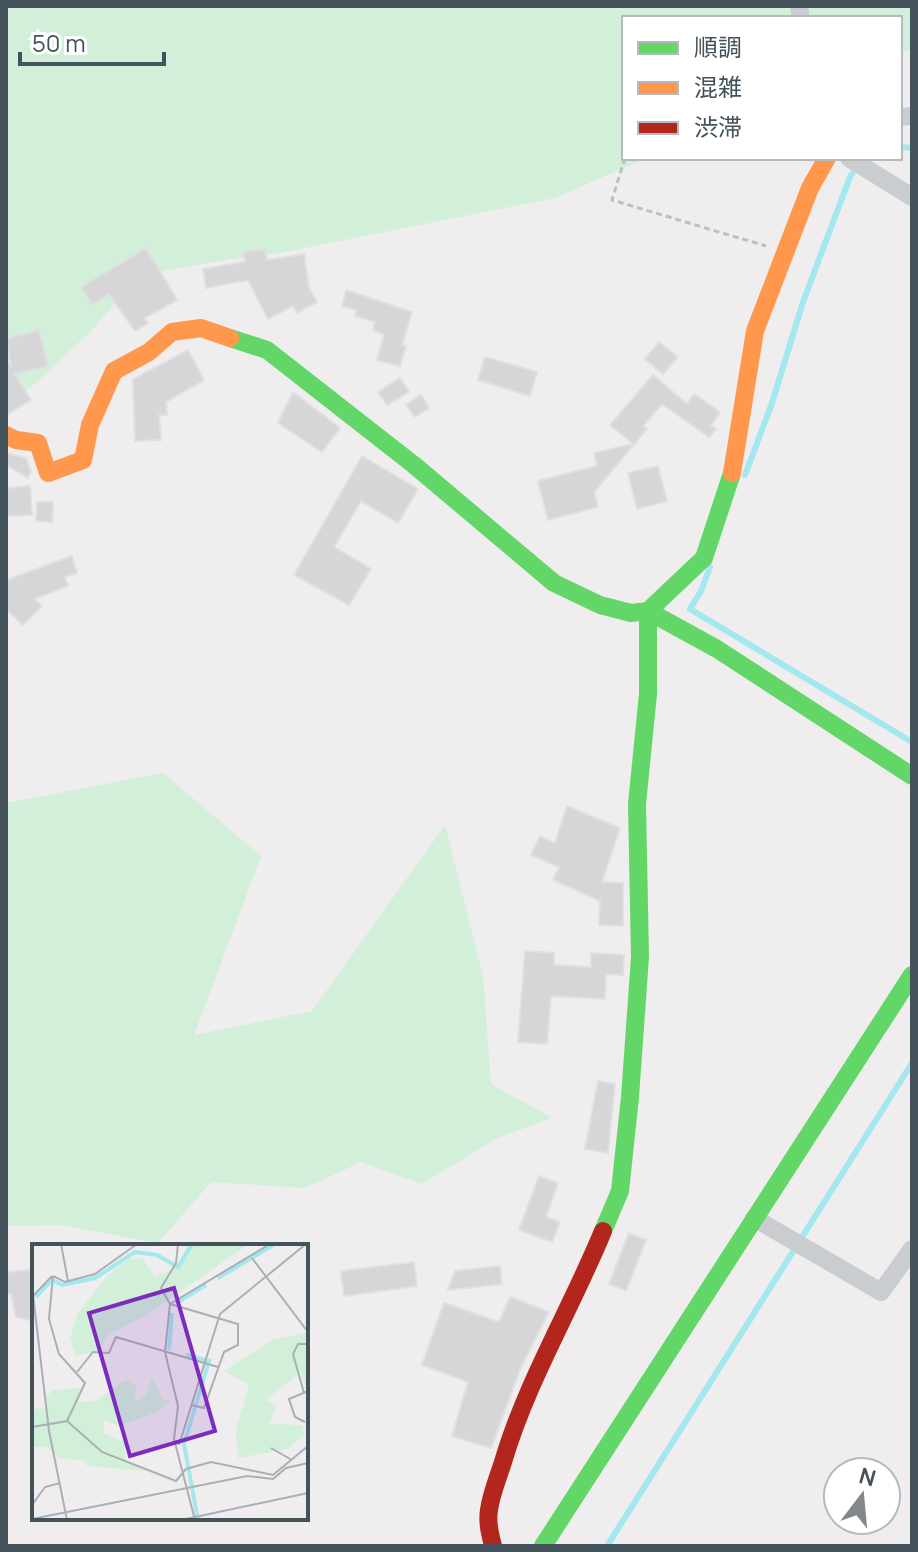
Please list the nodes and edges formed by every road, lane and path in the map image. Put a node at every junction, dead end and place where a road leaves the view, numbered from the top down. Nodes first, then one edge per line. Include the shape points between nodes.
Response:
1 (624, 160) edge
2 (826, 160) edge
3 (852, 160) edge
4 (912, 197) edge
5 (786, 251) junction
6 (6, 435) edge
7 (648, 611) junction
8 (912, 776) edge
9 (912, 975) edge
10 (754, 1218) junction
11 (912, 1249) edge
12 (493, 1546) edge
13 (543, 1546) edge

1 - 5 path via 612,200
2 - 5 street
3 - 4 street
5 - 7 street via 755,331 735,465 704,558
6 - 7 street via 38,443 48,473 83,460 90,425 114,371 172,332 201,328 267,350 554,583 600,605 631,613
7 - 8 street via 717,649
7 - 12 street via 648,694 637,804 640,957 620,1191 511,1435 489,1509
9 - 10 street
10 - 11 street via 881,1292
10 - 13 street

